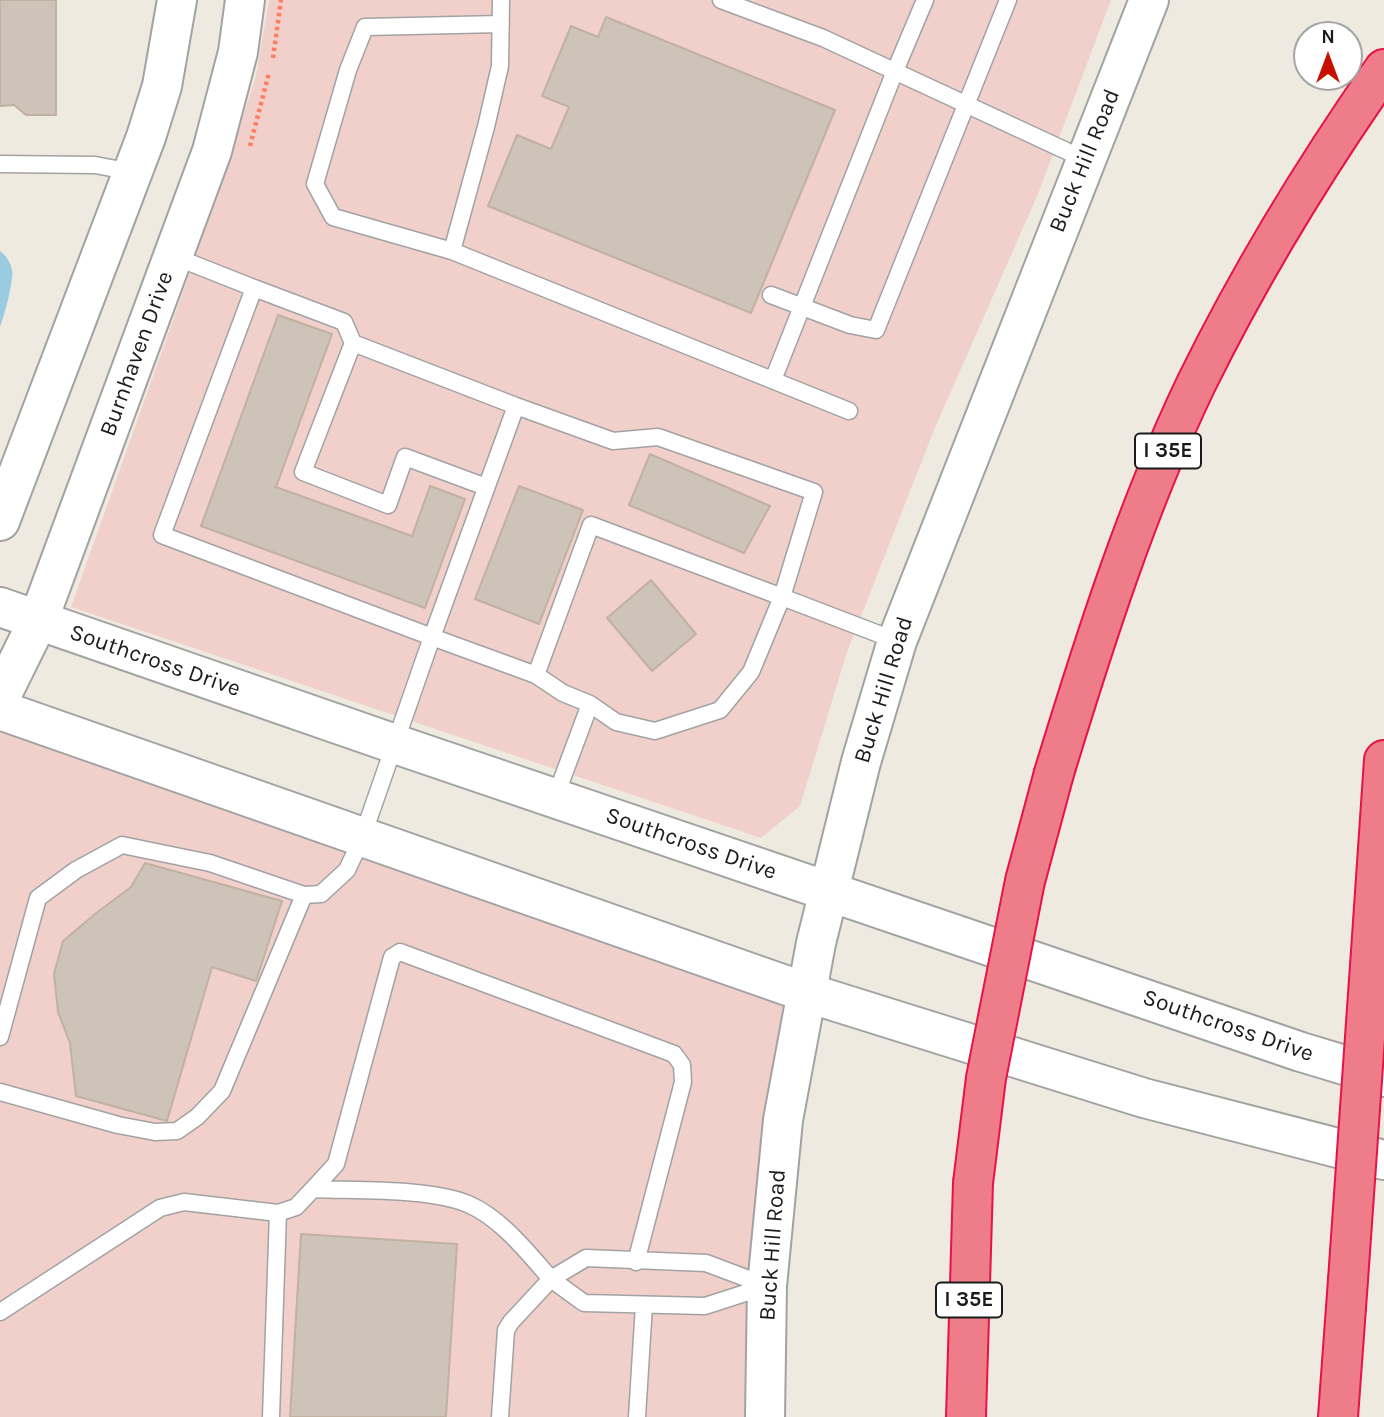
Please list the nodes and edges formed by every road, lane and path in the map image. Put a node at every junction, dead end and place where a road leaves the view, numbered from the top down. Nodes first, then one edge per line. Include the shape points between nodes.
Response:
1 (177, 0) edge
2 (245, 0) edge
3 (501, 0) edge
4 (721, 0) edge
5 (771, 0) edge
6 (925, 0) edge
7 (1008, 0) edge
8 (1149, 0) edge
9 (765, 16) junction
10 (501, 24) junction
11 (1384, 69) edge
12 (895, 71) junction
13 (968, 105) junction
14 (1086, 159) junction
15 (0, 164) edge
16 (132, 172) junction
17 (452, 251) junction
18 (173, 256) junction
19 (254, 288) junction
20 (771, 295) dead end
21 (802, 307) junction
22 (353, 343) junction
23 (774, 380) junction
24 (516, 407) junction
25 (849, 411) dead end
26 (486, 487) junction
27 (0, 521) edge
28 (782, 597) junction
29 (0, 607) edge
30 (38, 621) junction
31 (432, 637) junction
32 (897, 641) junction
33 (536, 675) junction
34 (0, 698) edge
35 (590, 704) junction
36 (0, 710) edge
37 (394, 744) junction
38 (1384, 760) edge
39 (555, 798) junction
40 (362, 838) junction
41 (829, 891) junction
42 (304, 895) junction
43 (806, 992) junction
44 (0, 1037) edge
45 (1384, 1077) edge
46 (0, 1092) edge
47 (1384, 1160) edge
48 (313, 1189) junction
49 (278, 1213) junction
50 (636, 1262) junction
51 (551, 1279) junction
52 (767, 1286) junction
53 (644, 1305) junction
54 (0, 1312) edge
55 (271, 1417) edge
56 (500, 1417) edge
57 (637, 1417) edge
58 (765, 1417) edge
59 (966, 1417) edge
60 (1338, 1417) edge

1 - 16 street via 162,86
2 - 18 street, Burnhaven Drive via 238,52 212,151
3 - 10 lane
4 - 9 lane
5 - 9 lane
6 - 12 lane
7 - 13 lane
8 - 14 street, Buck Hill Road
9 - 12 lane
10 - 17 lane via 500,65
10 - 17 lane via 365,27 315,184 333,217
11 - 59 highway, I 35E, bridge via 1328,149 1196,385 1132,536 1054,773 1020,907 986,1078 973,1183
12 - 13 lane
12 - 21 lane
13 - 14 lane
13 - 21 lane via 876,330
14 - 32 street, Buck Hill Road
15 - 16 lane via 95,165
16 - 27 street
17 - 23 lane
18 - 19 lane
18 - 30 street, Burnhaven Drive
19 - 22 lane via 344,322
19 - 31 lane via 162,535
20 - 21 lane
21 - 23 lane
22 - 24 lane
22 - 26 lane via 303,472 388,505 405,457
23 - 25 lane
24 - 26 lane
24 - 28 lane via 613,441 658,437 814,492
26 - 31 lane
28 - 32 lane
28 - 33 lane via 591,525
28 - 35 lane via 751,672 720,710 655,731 617,722
29 - 30 street, Southcross Drive
30 - 34 street, Burnhaven Drive
30 - 37 street, Southcross Drive
31 - 33 lane
31 - 37 lane
32 - 41 street, Buck Hill Road
33 - 35 lane
35 - 39 lane
36 - 40 street
37 - 39 street, Southcross Drive
37 - 40 lane
38 - 60 highway, bridge
39 - 41 street, Southcross Drive
40 - 42 lane via 347,870 321,894
40 - 43 street
41 - 43 street, Buck Hill Road
41 - 45 street, Southcross Drive
42 - 44 lane via 210,863 122,845 75,870 38,898
42 - 46 lane via 222,1091 177,1131 118,1125
43 - 47 street via 1144,1098
43 - 52 street, Buck Hill Road via 783,1120
48 - 49 lane via 296,1207
48 - 50 lane via 336,1164 392,957 400,952 674,1054 682,1065 683,1082
48 - 51 lane via 442,1196 470,1205 512,1236
49 - 54 lane via 184,1202 160,1208
49 - 55 lane
50 - 51 lane via 586,1258
50 - 52 lane via 706,1263
51 - 53 lane via 584,1303
51 - 56 lane via 506,1330
52 - 53 lane via 705,1306
52 - 58 street, Buck Hill Road
53 - 57 lane

